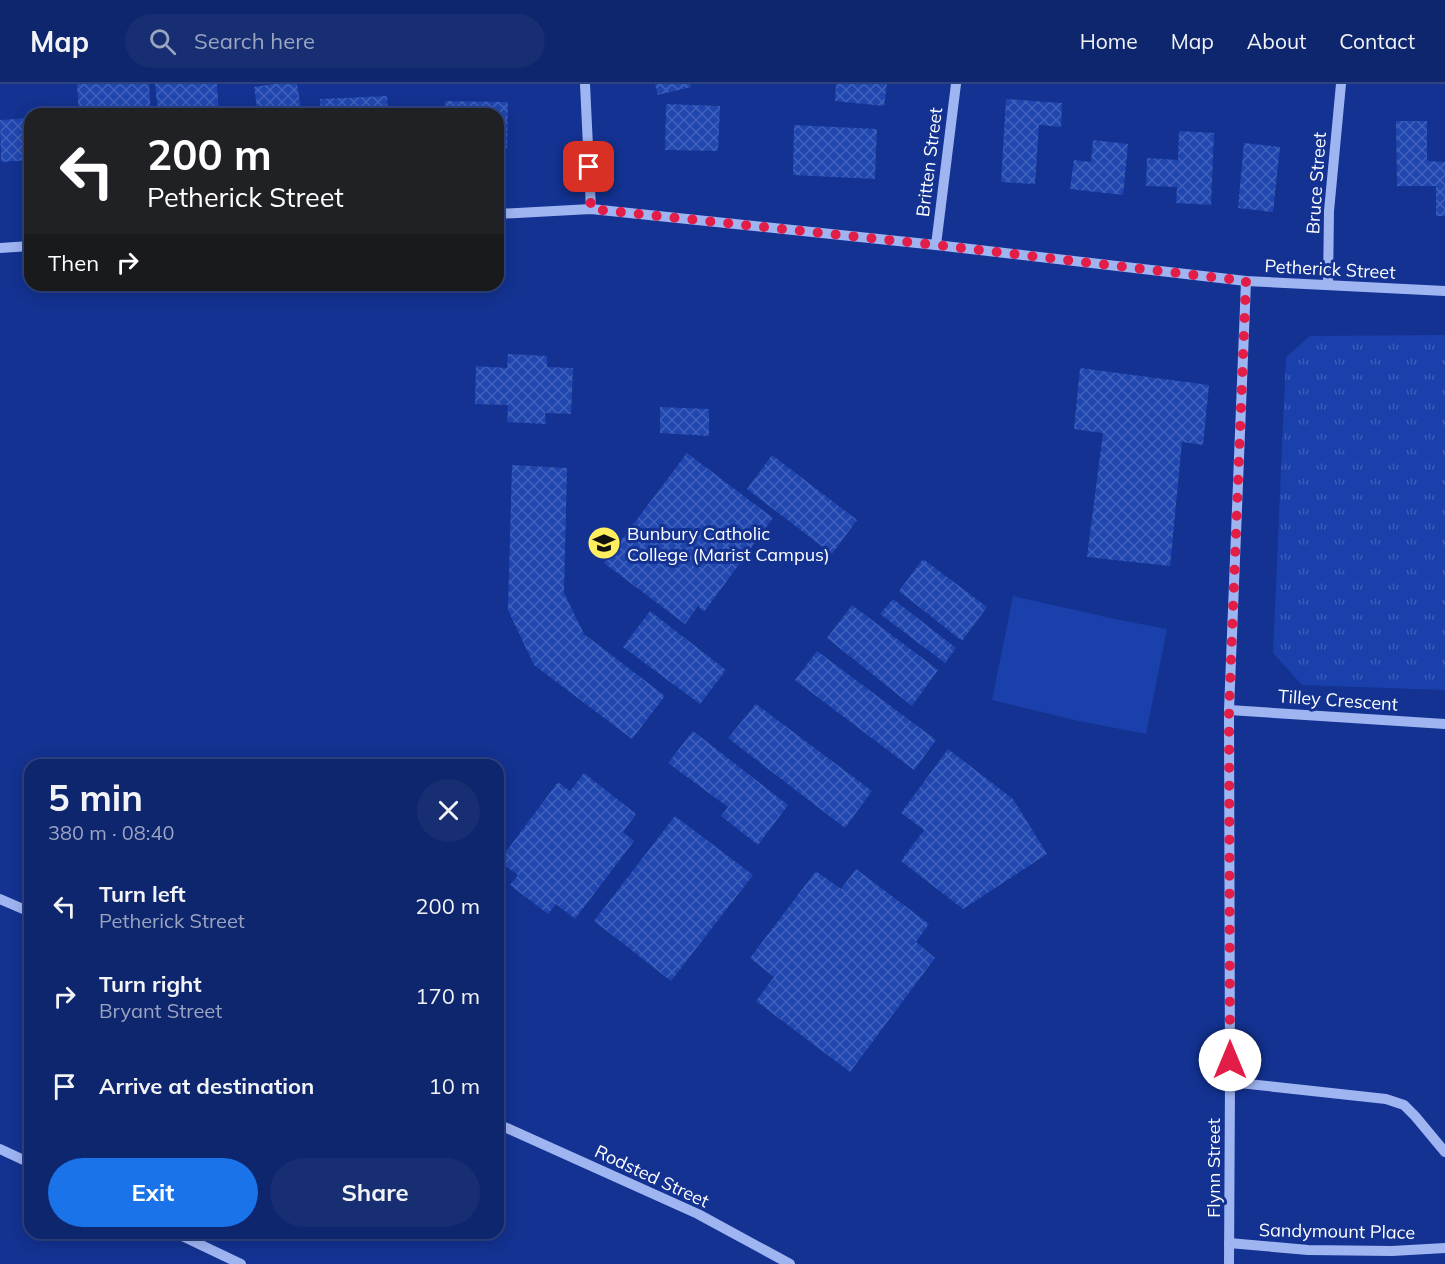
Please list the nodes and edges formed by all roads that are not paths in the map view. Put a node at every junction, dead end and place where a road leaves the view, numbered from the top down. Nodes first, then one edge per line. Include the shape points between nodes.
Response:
1 (585, 84) edge
2 (956, 84) edge
3 (1341, 84) edge
4 (591, 209) junction
5 (504, 214) edge
6 (936, 245) junction
7 (24, 246) edge
8 (0, 248) edge
9 (1246, 281) junction
10 (1328, 285) junction
11 (1445, 291) edge
12 (1229, 710) junction
13 (1445, 724) edge
14 (0, 899) edge
15 (24, 909) edge
16 (1230, 1082) junction
17 (504, 1127) edge
18 (0, 1149) edge
19 (1445, 1152) edge
20 (24, 1160) edge
21 (189, 1239) edge
22 (1229, 1243) junction
23 (1445, 1248) edge
24 (241, 1264) edge
25 (790, 1264) edge
26 (1228, 1264) edge

1 - 4 street
2 - 6 street, Britten Street
3 - 10 street, Bruce Street via 1329,211
4 - 5 street, Petherick Street
4 - 6 street, Petherick Street
6 - 9 street, Petherick Street
7 - 8 street
9 - 10 street, Petherick Street
9 - 12 street, Flynn Street
10 - 11 street, Petherick Street
12 - 13 street, Tilley Crescent
12 - 16 street, Flynn Street
14 - 15 street
16 - 19 street via 1386,1099 1404,1105
16 - 22 street, Flynn Street
17 - 25 street, Rodsted Street via 698,1214
18 - 20 street
21 - 24 street
22 - 23 street, Sandymount Place via 1308,1250
22 - 26 street, Flynn Street

